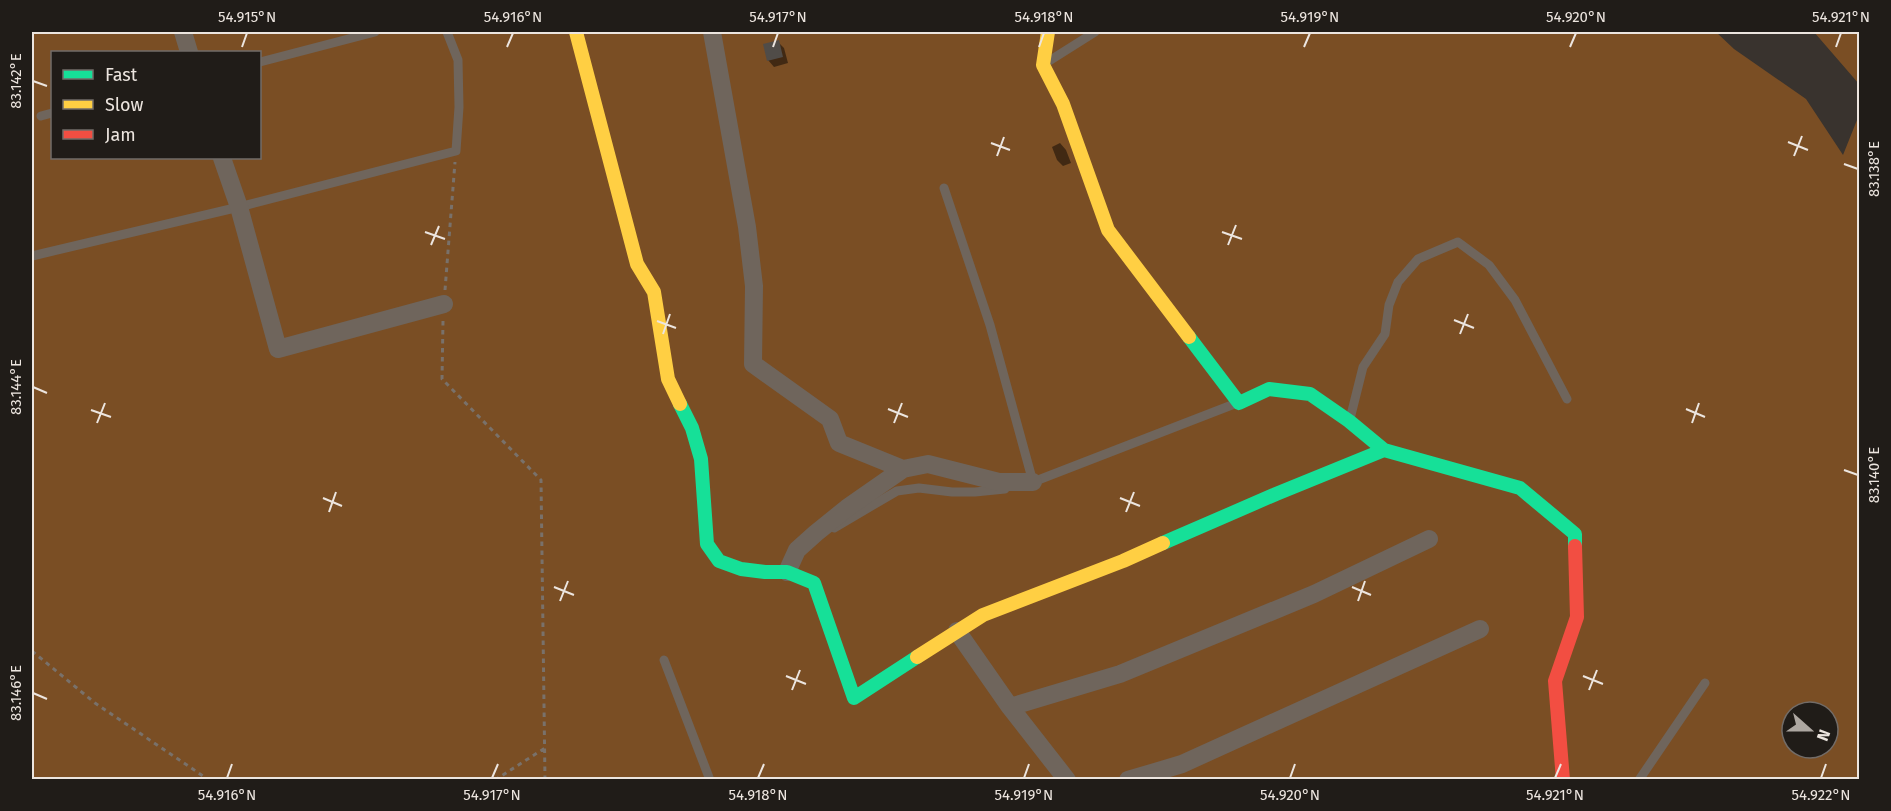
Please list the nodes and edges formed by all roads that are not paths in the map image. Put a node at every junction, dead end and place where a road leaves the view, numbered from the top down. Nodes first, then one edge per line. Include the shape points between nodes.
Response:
1 (183, 32) edge
2 (375, 32) edge
3 (447, 32) edge
4 (576, 32) edge
5 (712, 32) edge
6 (1048, 32) edge
7 (1095, 32) edge
8 (189, 51) edge
9 (261, 62) edge
10 (1043, 65) junction
11 (51, 113) edge
12 (41, 116) dead end
13 (222, 159) edge
14 (944, 188) dead end
15 (239, 207) junction
16 (32, 256) edge
17 (444, 304) road end
18 (1567, 399) dead end
19 (1239, 403) junction
20 (1349, 421) junction
21 (1384, 450) junction
22 (903, 469) junction
23 (1033, 482) junction
24 (1429, 539) dead end
25 (787, 572) junction
26 (1480, 629) dead end
27 (957, 631) junction
28 (664, 660) dead end
29 (1705, 683) dead end
30 (1010, 707) junction
31 (710, 780) edge
32 (1067, 780) edge
33 (1128, 780) edge
34 (1563, 780) edge
35 (1639, 780) edge

1 - 8 street
2 - 9 lane
3 - 15 lane via 458,60 456,151
4 - 25 street via 637,264 654,292 668,379 692,428 701,459 706,544 719,561 741,569
5 - 22 street via 747,227 754,286 753,364 831,419 839,443
6 - 10 street
7 - 10 lane
10 - 19 street via 1063,104 1108,230
11 - 12 lane
13 - 15 street
14 - 23 lane via 990,325
15 - 16 lane
15 - 17 street via 278,350
18 - 20 lane via 1515,300 1489,265 1458,242 1418,259 1398,282 1389,305 1385,334 1363,367
19 - 20 street via 1269,389 1310,394
19 - 23 lane
20 - 21 street
21 - 27 street via 1123,561 983,615
21 - 34 street via 1520,488 1575,534 1577,616 1555,681
22 - 23 street via 928,464 999,482
22 - 25 street via 816,533 797,550
23 - 25 lane via 975,492 919,488 897,491 824,534 801,551
24 - 30 street via 1314,594 1120,674
25 - 27 street via 814,583 854,698
26 - 33 street via 1182,765
27 - 30 street
28 - 31 lane
29 - 35 lane
30 - 32 street

